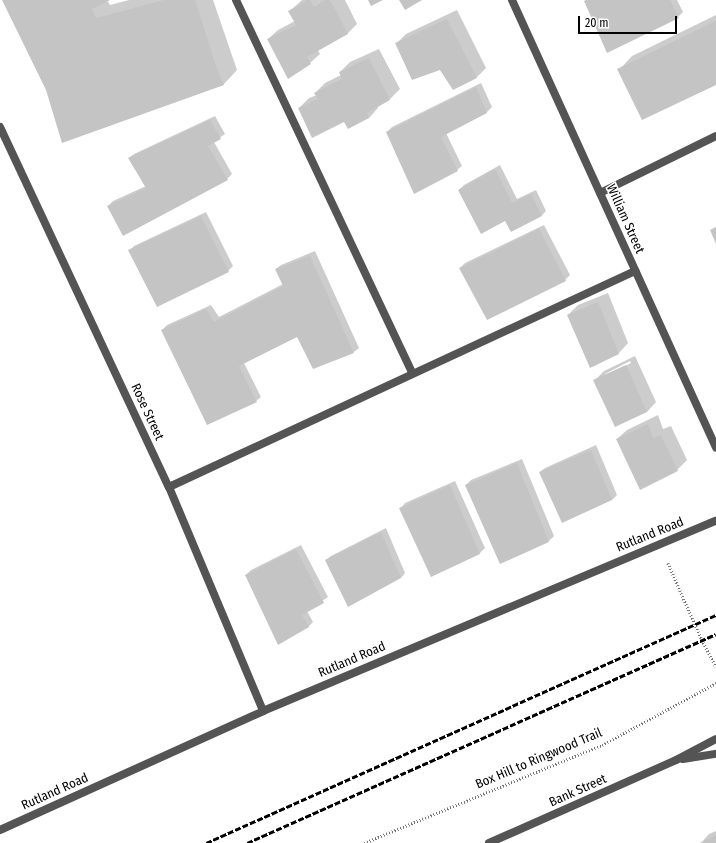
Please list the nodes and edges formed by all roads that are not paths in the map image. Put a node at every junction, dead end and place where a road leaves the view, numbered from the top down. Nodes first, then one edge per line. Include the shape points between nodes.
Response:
1 (236, 0) edge
2 (512, 0) edge
3 (0, 127) edge
4 (716, 136) edge
5 (600, 193) junction
6 (635, 271) junction
7 (412, 374) junction
8 (716, 448) edge
9 (169, 487) junction
10 (716, 521) edge
11 (263, 711) junction
12 (716, 739) edge
13 (716, 754) edge
14 (676, 760) junction
15 (0, 830) edge
16 (489, 843) edge

1 - 7 street
2 - 5 street, William Street
3 - 9 street, Rose Street
4 - 5 street
5 - 6 street, William Street
6 - 7 street
6 - 8 street, William Street
7 - 9 street
9 - 11 street, Rose Street
10 - 11 street, Rutland Road
11 - 15 street, Rutland Road
12 - 14 street, Bank Street
13 - 14 street, Bank Street
14 - 16 street, Bank Street

